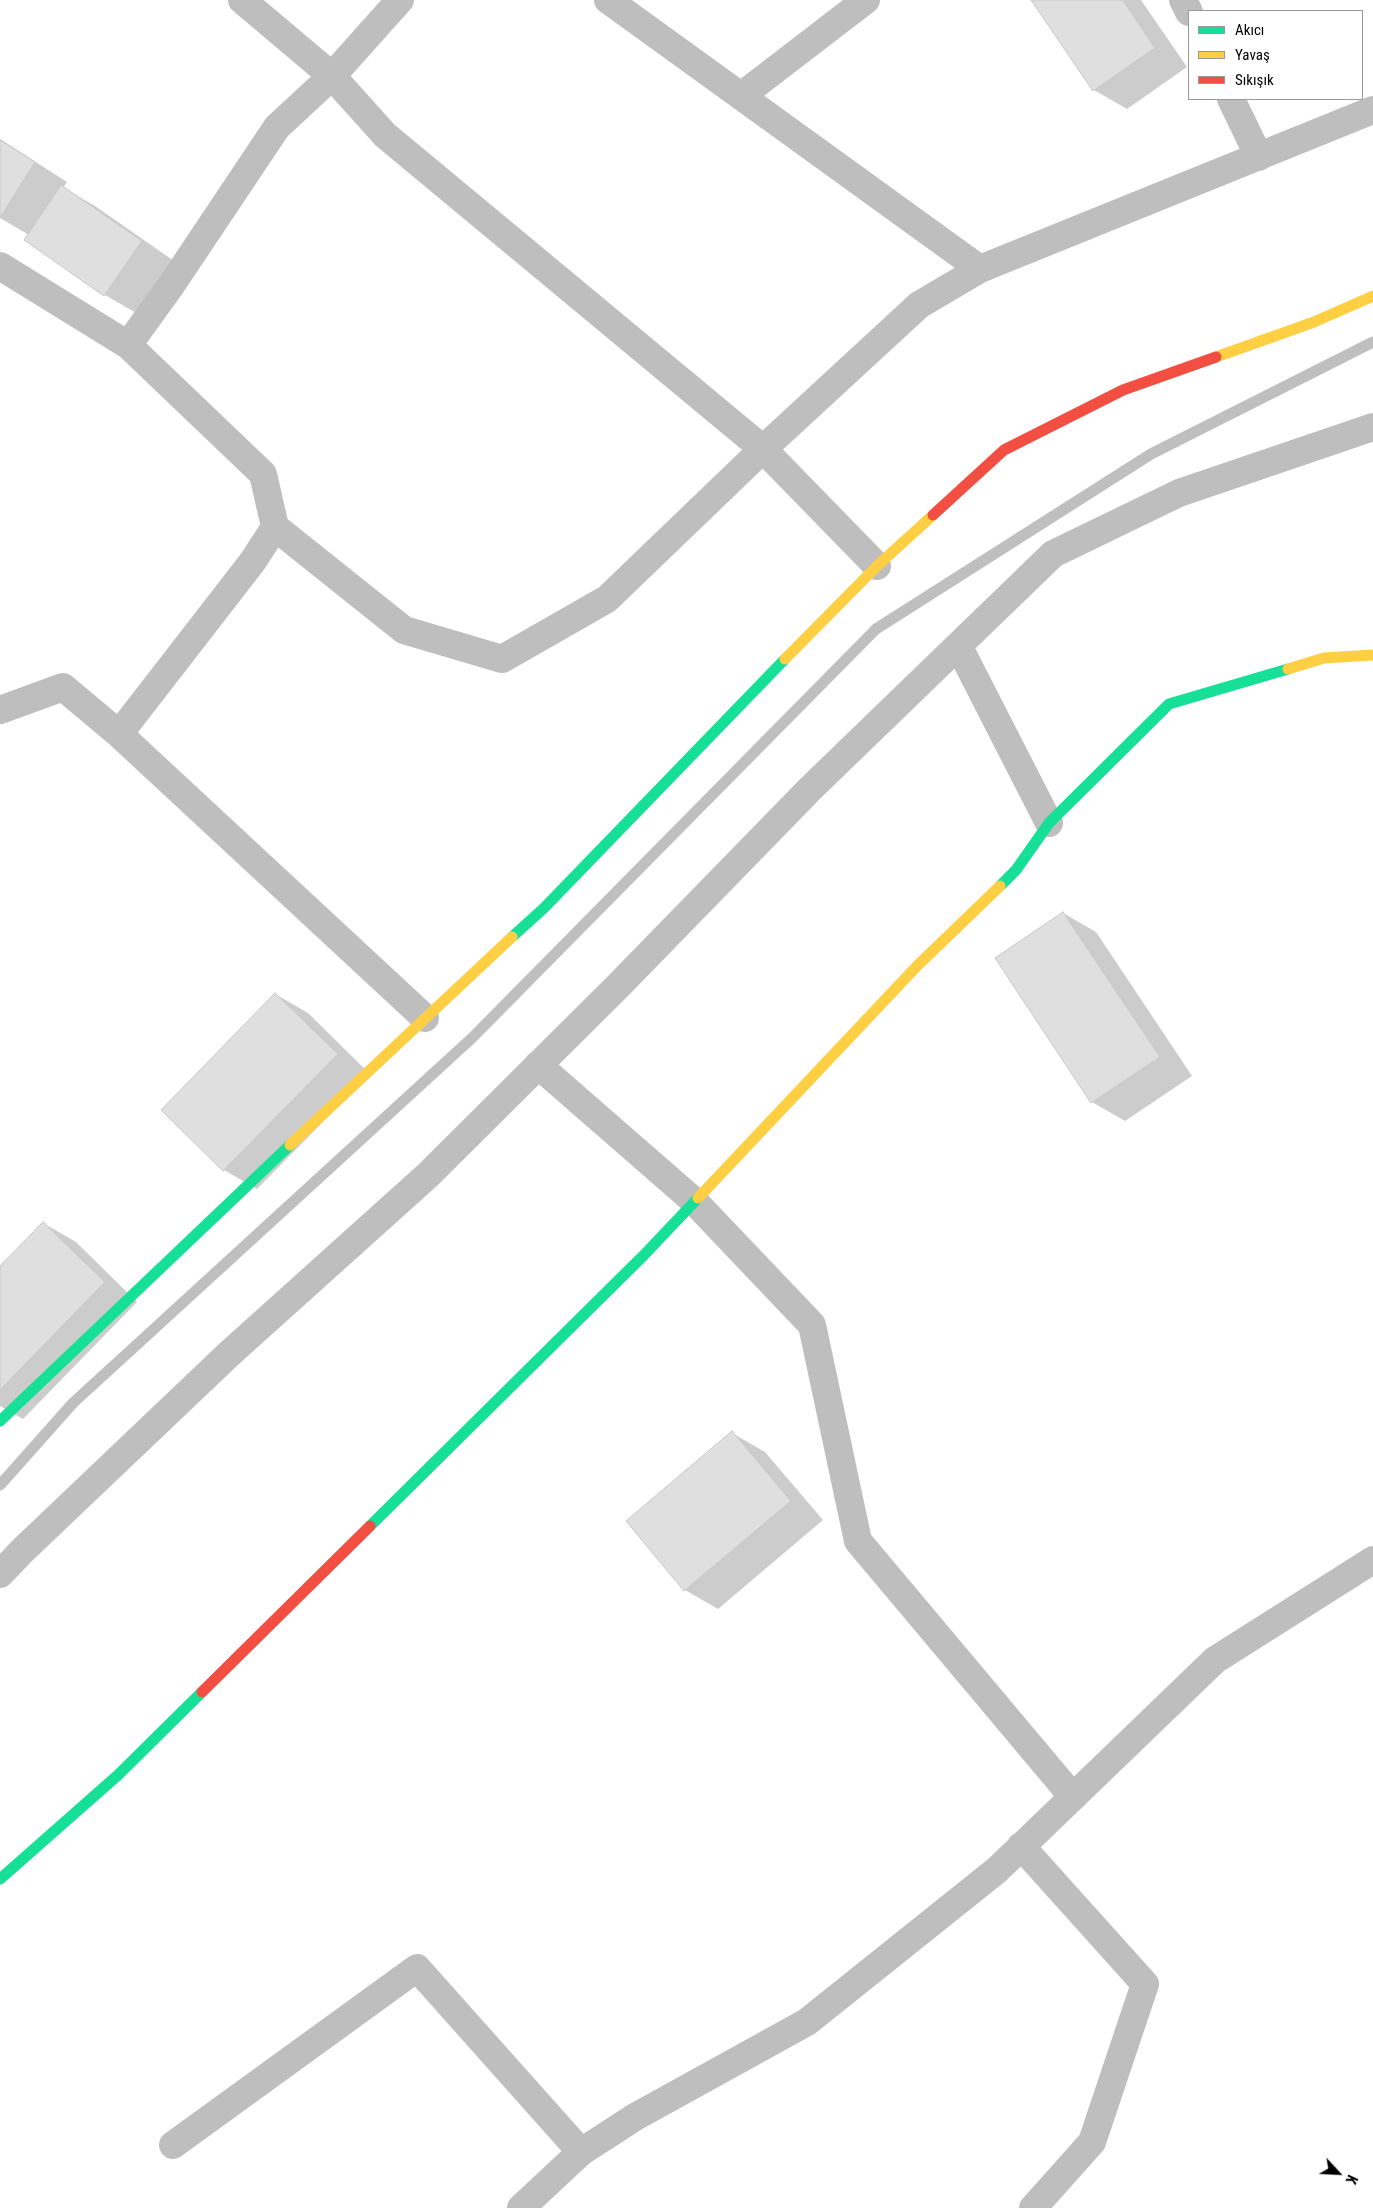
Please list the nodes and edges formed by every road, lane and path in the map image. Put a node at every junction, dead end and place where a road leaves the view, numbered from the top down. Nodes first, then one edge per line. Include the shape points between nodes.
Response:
1 (242, 0) edge
2 (400, 0) edge
3 (608, 0) edge
4 (866, 0) edge
5 (332, 76) junction
6 (741, 96) junction
7 (1231, 100) edge
8 (1373, 110) edge
9 (1259, 156) junction
10 (0, 266) edge
11 (980, 269) junction
12 (1373, 296) edge
13 (128, 345) junction
14 (1373, 427) edge
15 (763, 449) junction
16 (275, 527) junction
17 (877, 566) junction
18 (959, 647) junction
19 (1373, 655) edge
20 (0, 710) edge
21 (119, 734) junction
22 (1049, 823) junction
23 (425, 1018) junction
24 (538, 1065) junction
25 (694, 1201) junction
26 (0, 1421) edge
27 (1373, 1560) edge
28 (0, 1574) edge
29 (1073, 1797) junction
30 (1021, 1846) junction
31 (0, 1879) edge
32 (173, 2145) dead end
33 (581, 2152) junction
34 (521, 2208) edge
35 (1033, 2208) edge

1 - 5 street
2 - 5 street
3 - 6 street
4 - 6 street
5 - 13 street via 277,127
5 - 15 street via 385,135
6 - 11 street
7 - 9 street
8 - 9 street
9 - 11 street
10 - 13 street
11 - 15 street via 919,305
12 - 17 street via 1314,322 1123,390 1004,450
13 - 16 street via 263,474
14 - 18 street via 1179,493 1053,554
15 - 16 street via 606,599 502,660 404,630
15 - 17 street
16 - 21 street via 253,561
17 - 23 street via 544,908
18 - 22 street
18 - 24 street via 810,789
19 - 22 street via 1324,658 1169,704
20 - 21 street via 63,687
21 - 23 street
22 - 25 street via 1016,870 917,966
23 - 26 street
24 - 25 street
24 - 28 street via 428,1175 229,1354
25 - 29 street via 812,1325 858,1541
25 - 31 street via 644,1255 118,1775
27 - 29 street via 1215,1660
29 - 30 street
30 - 33 street via 997,1870 807,2022 635,2117
30 - 35 street via 1145,1984 1092,2142
32 - 33 street via 417,1968
33 - 34 street

